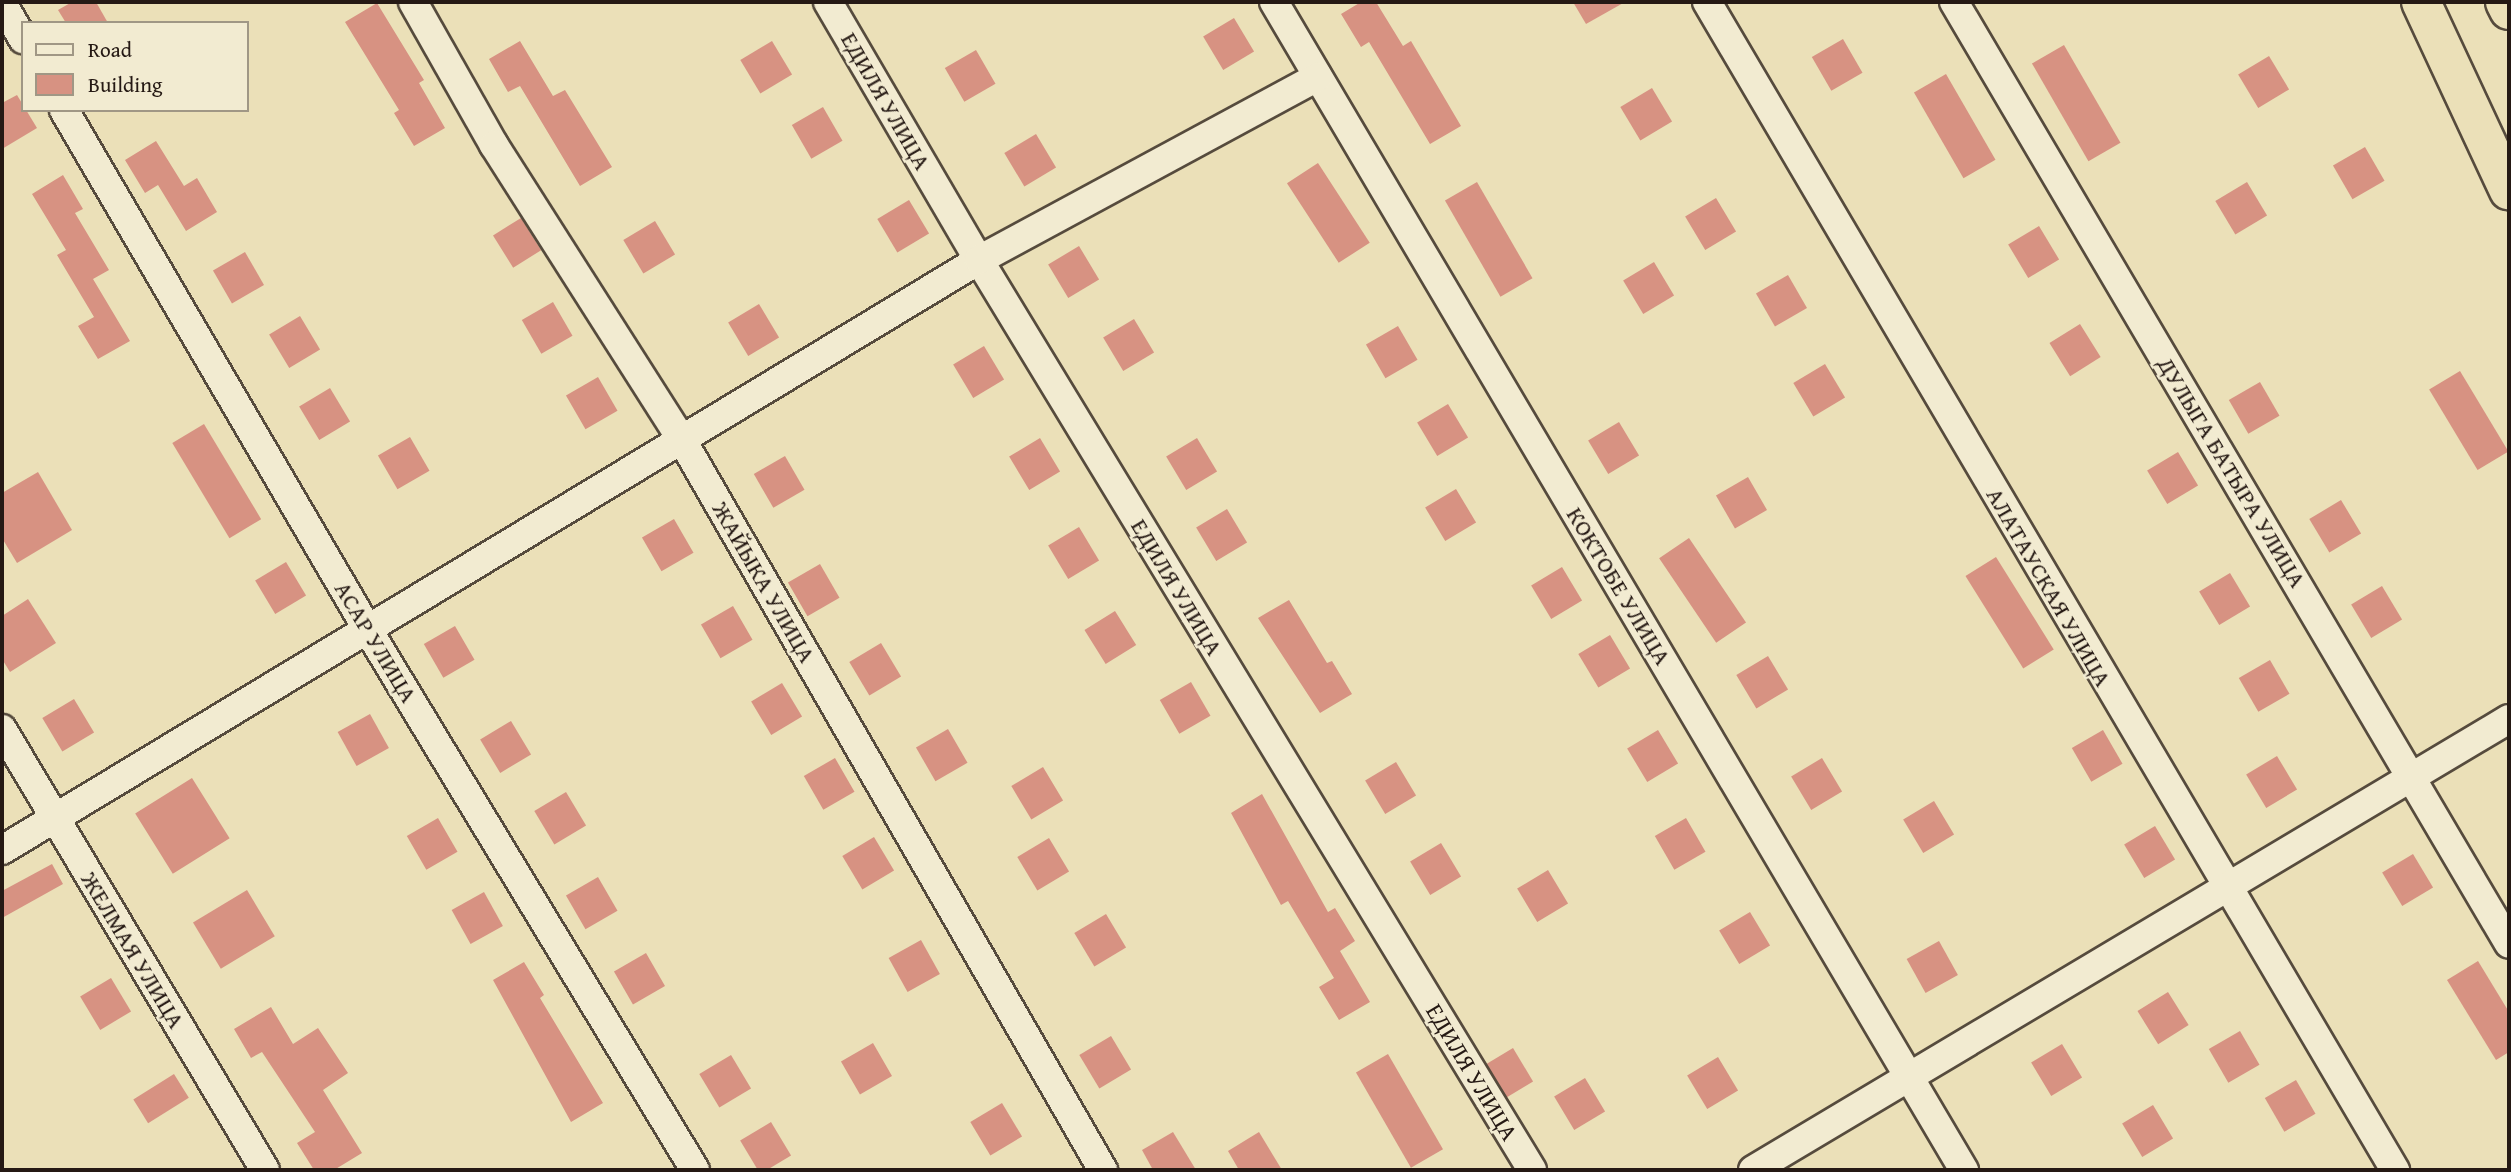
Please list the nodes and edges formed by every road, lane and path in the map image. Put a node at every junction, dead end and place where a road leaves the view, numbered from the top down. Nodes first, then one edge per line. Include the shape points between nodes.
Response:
1 (413, 2) edge
2 (828, 2) edge
3 (1274, 2) edge
4 (1707, 2) edge
5 (1954, 2) edge
6 (2421, 2) edge
7 (2505, 2) edge
8 (2, 3) edge
9 (2509, 10) edge
10 (21, 36) edge
11 (1318, 77) junction
12 (65, 112) edge
13 (2509, 191) edge
14 (979, 260) junction
15 (682, 440) junction
16 (368, 630) junction
17 (2509, 719) edge
18 (2, 729) edge
19 (2412, 775) junction
20 (55, 818) junction
21 (2, 850) edge
22 (2224, 886) junction
23 (2509, 944) edge
24 (1908, 1076) junction
25 (265, 1170) edge
26 (695, 1170) edge
27 (1103, 1170) edge
28 (1532, 1170) edge
29 (1753, 1170) edge
30 (1964, 1170) edge
31 (2395, 1170) edge

1 - 15 street, ЖАЙЫКА УЛИЦА via 494,145
2 - 14 street, ЕДИЛЯ УЛИЦА
3 - 11 street, КОКТОБЕ УЛИЦА
4 - 22 street, АЛАТАУСКАЯ УЛИЦА
5 - 19 street, ДУЛЫГА БАТЫРА УЛИЦА
6 - 13 highway
7 - 9 highway
8 - 10 street
11 - 14 street
11 - 24 street, КОКТОБЕ УЛИЦА
12 - 16 street, АСАР УЛИЦА
14 - 15 street
14 - 28 street, ЕДИЛЯ УЛИЦА
15 - 16 street
15 - 27 street, ЖАЙЫКА УЛИЦА
16 - 20 street
16 - 26 street, АСАР УЛИЦА
17 - 19 street
18 - 20 street, ЖЕЛМАЯ УЛИЦА
19 - 22 street
19 - 23 street, ДУЛЫГА БАТЫРА УЛИЦА
20 - 21 street
20 - 25 street, ЖЕЛМАЯ УЛИЦА
22 - 24 street
22 - 31 street, АЛАТАУСКАЯ УЛИЦА
24 - 29 street
24 - 30 street, КОКТОБЕ УЛИЦА

